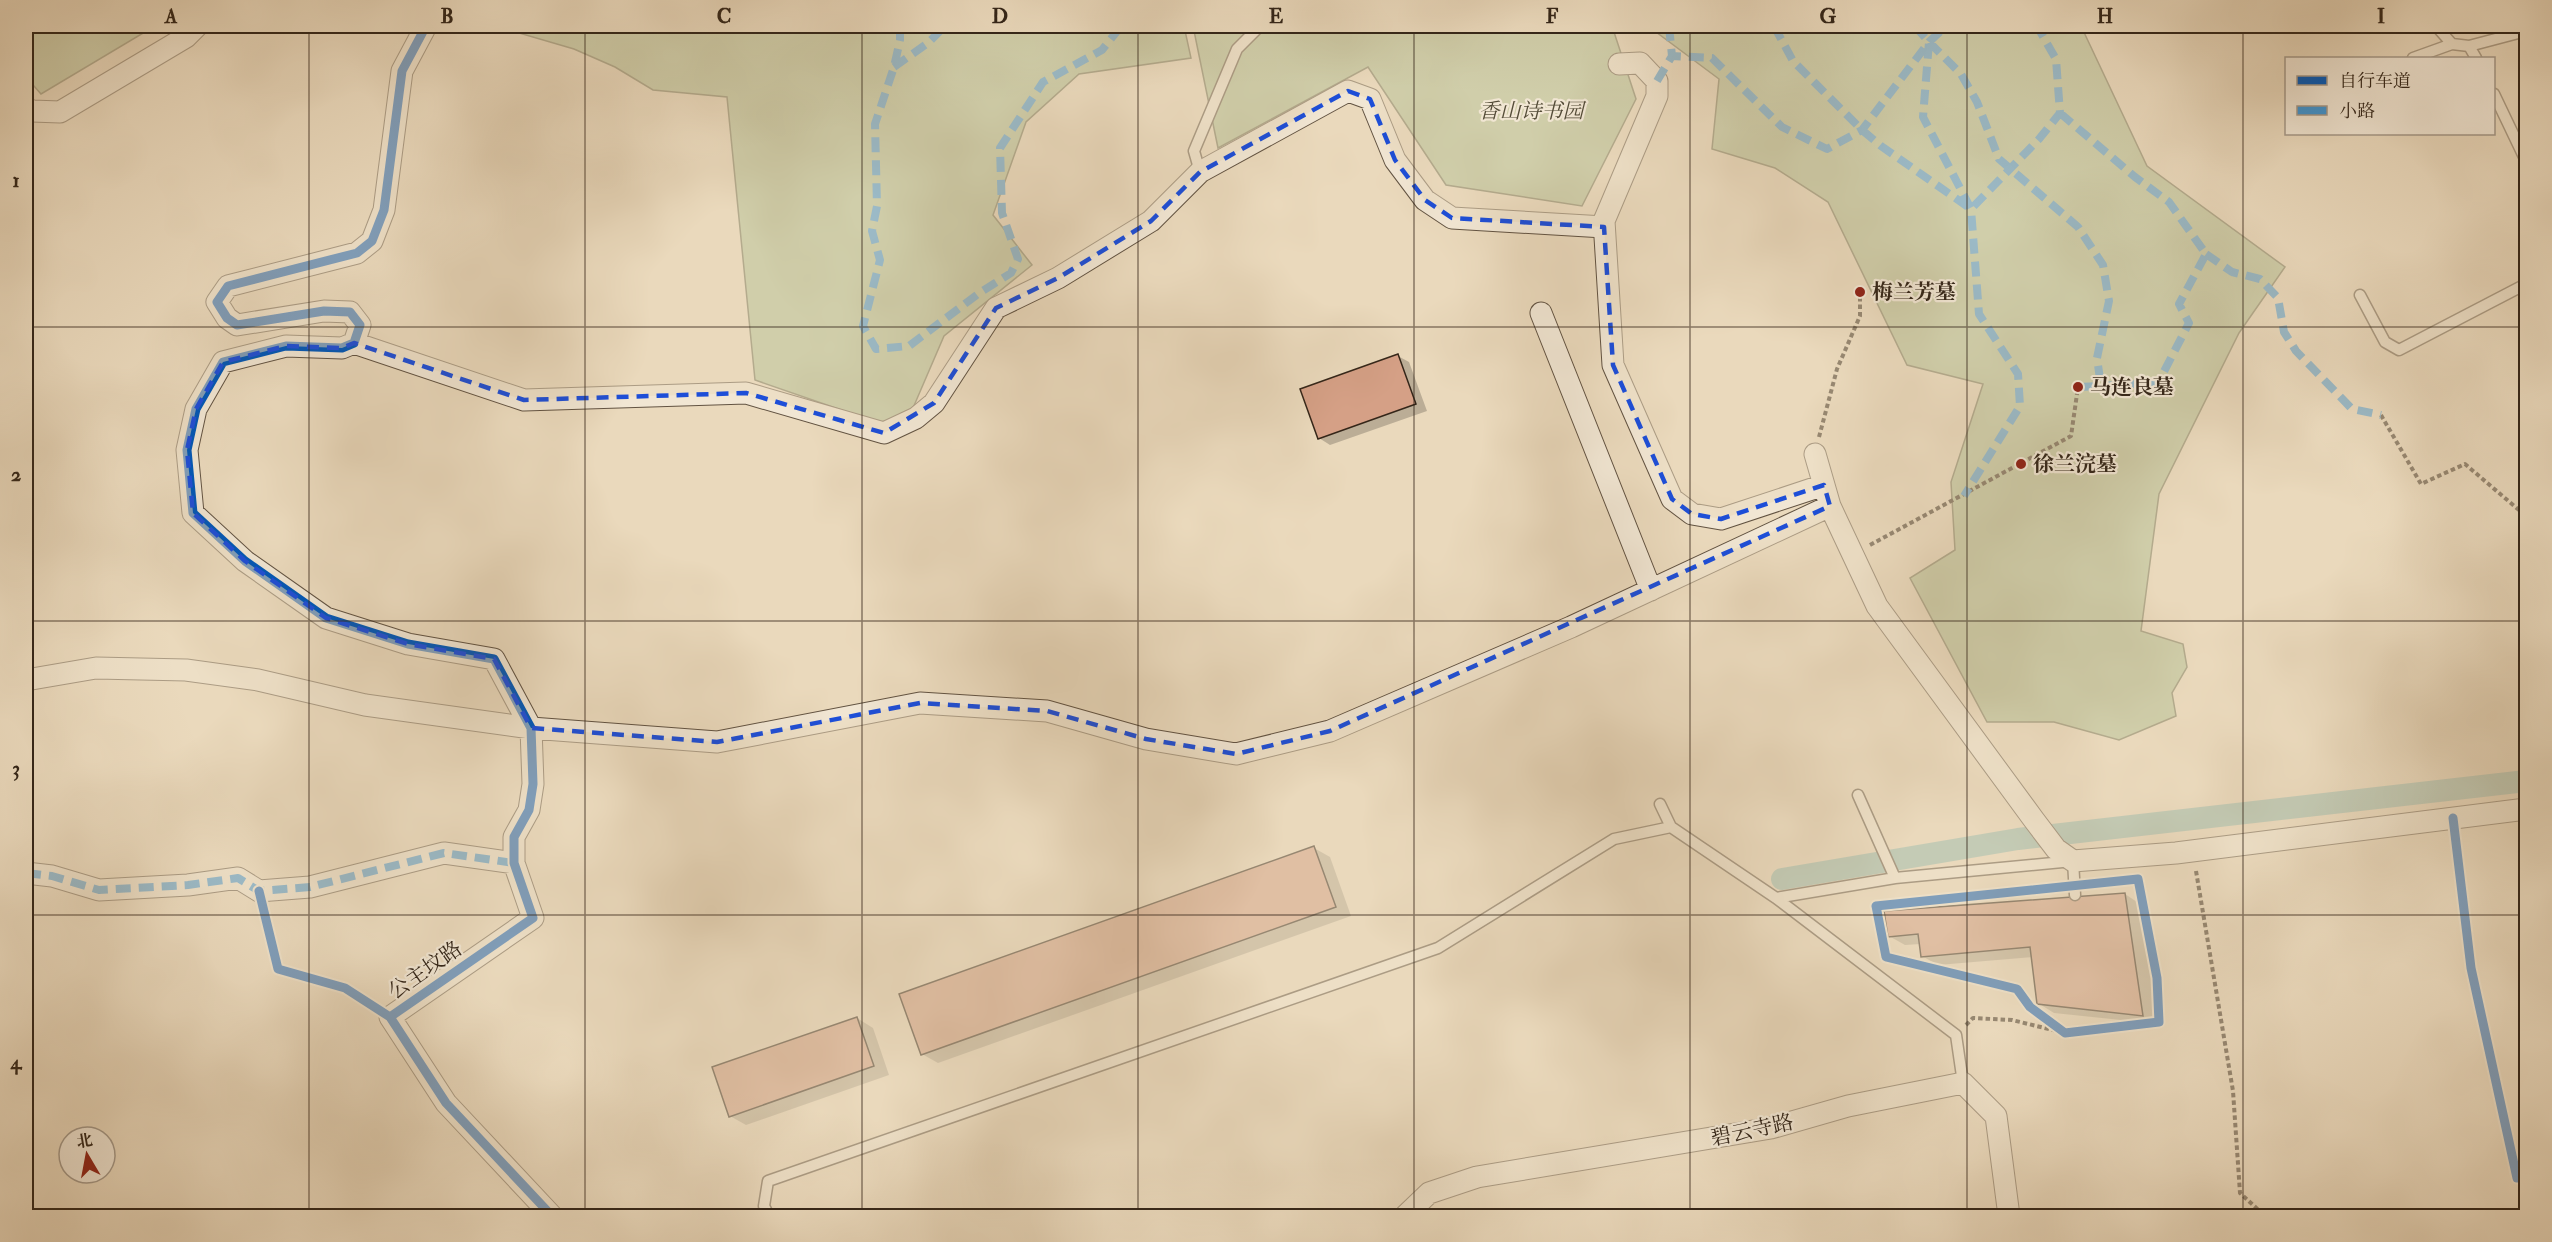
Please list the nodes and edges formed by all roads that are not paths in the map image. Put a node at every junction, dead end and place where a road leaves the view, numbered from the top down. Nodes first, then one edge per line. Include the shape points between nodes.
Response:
1 (197, 26) edge
2 (426, 26) edge
3 (1260, 26) edge
4 (2436, 26) edge
5 (2526, 31) edge
6 (2452, 44) junction
7 (2469, 46) junction
8 (2417, 57) edge
9 (2475, 57) edge
10 (1619, 64) dead end
11 (2495, 98) edge
12 (26, 108) edge
13 (2526, 160) edge
14 (1200, 172) junction
15 (1604, 227) junction
16 (2526, 284) edge
17 (2360, 295) dead end
18 (1540, 313) dead end
19 (354, 343) junction
20 (1815, 454) road end
21 (1824, 485) junction
22 (1830, 506) junction
23 (1652, 590) junction
24 (26, 680) edge
25 (531, 728) junction
26 (1858, 795) dead end
27 (1660, 804) dead end
28 (2526, 809) edge
29 (1671, 827) junction
30 (2065, 855) junction
31 (514, 863) junction
32 (26, 873) edge
33 (1895, 878) junction
34 (2075, 895) dead end
35 (1776, 898) junction
36 (1963, 1083) junction
37 (552, 1216) edge
38 (769, 1216) edge
39 (1405, 1216) edge
40 (2009, 1216) edge

1 - 12 street via 186,37 60,112
2 - 19 street via 402,71 384,210 372,241 357,253 228,286 217,302 237,325 324,311 350,312 360,325
3 - 14 lane via 1237,49 1194,152
4 - 6 lane
5 - 7 lane
6 - 7 lane
6 - 8 lane
7 - 9 lane
10 - 15 street via 1640,63 1657,81 1657,96
11 - 13 lane
14 - 15 street via 1348,91 1370,99 1395,160 1425,200 1452,218
14 - 19 street via 1150,221 1058,278 996,308 934,404 916,418 884,433 746,393 524,400
15 - 21 street via 1613,366 1672,499 1692,514 1721,519
16 - 17 lane via 2399,350 2385,342
18 - 23 street
19 - 25 street via 342,348 286,346 224,362 196,409 189,440 193,513 245,561 326,618 408,644 494,659
20 - 21 street
21 - 22 street
22 - 23 street
22 - 30 street via 1877,606 2034,820
23 - 25 street via 1330,731 1236,754 1146,739 1047,711 920,703 717,742
24 - 25 street via 96,668 186,670 258,680 365,705
25 - 31 street, 公主坟路 via 529,810 514,837
26 - 33 lane
27 - 29 lane
28 - 30 street via 2193,851
29 - 35 lane
29 - 38 lane via 1614,839 1438,948 768,1180 764,1206
30 - 33 lane
30 - 34 lane
31 - 32 street via 444,853 310,887 259,891 238,878 99,890
31 - 37 street, 公主坟路 via 533,918 390,1017 446,1103
33 - 35 lane
35 - 36 lane via 1956,1035
36 - 39 street, 碧云寺路 via 1848,1106 1771,1128 1477,1177 1429,1193
36 - 40 street via 1996,1116

